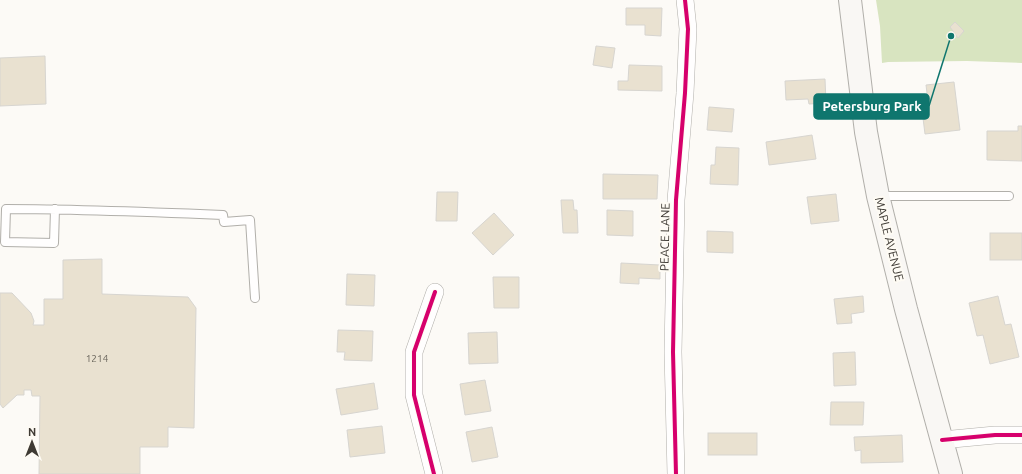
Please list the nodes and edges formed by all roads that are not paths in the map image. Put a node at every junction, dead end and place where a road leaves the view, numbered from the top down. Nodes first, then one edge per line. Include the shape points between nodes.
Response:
1 (685, 0) edge
2 (850, 0) edge
3 (878, 196) junction
4 (1009, 196) dead end
5 (3, 208) edge
6 (55, 209) junction
7 (435, 292) dead end
8 (255, 298) dead end
9 (1022, 435) edge
10 (942, 440) junction
11 (434, 474) edge
12 (676, 474) edge
13 (951, 474) edge

1 - 12 street, PEACE LANE via 688,29 676,200
2 - 3 main road, MAPLE AVENUE via 866,132
3 - 4 lane
3 - 10 main road, MAPLE AVENUE
5 - 6 lane
5 - 6 lane via 4,242 54,243
6 - 8 lane via 223,215 224,222 250,220
7 - 11 street via 414,352 414,395
9 - 10 street
10 - 13 main road, MAPLE AVENUE

